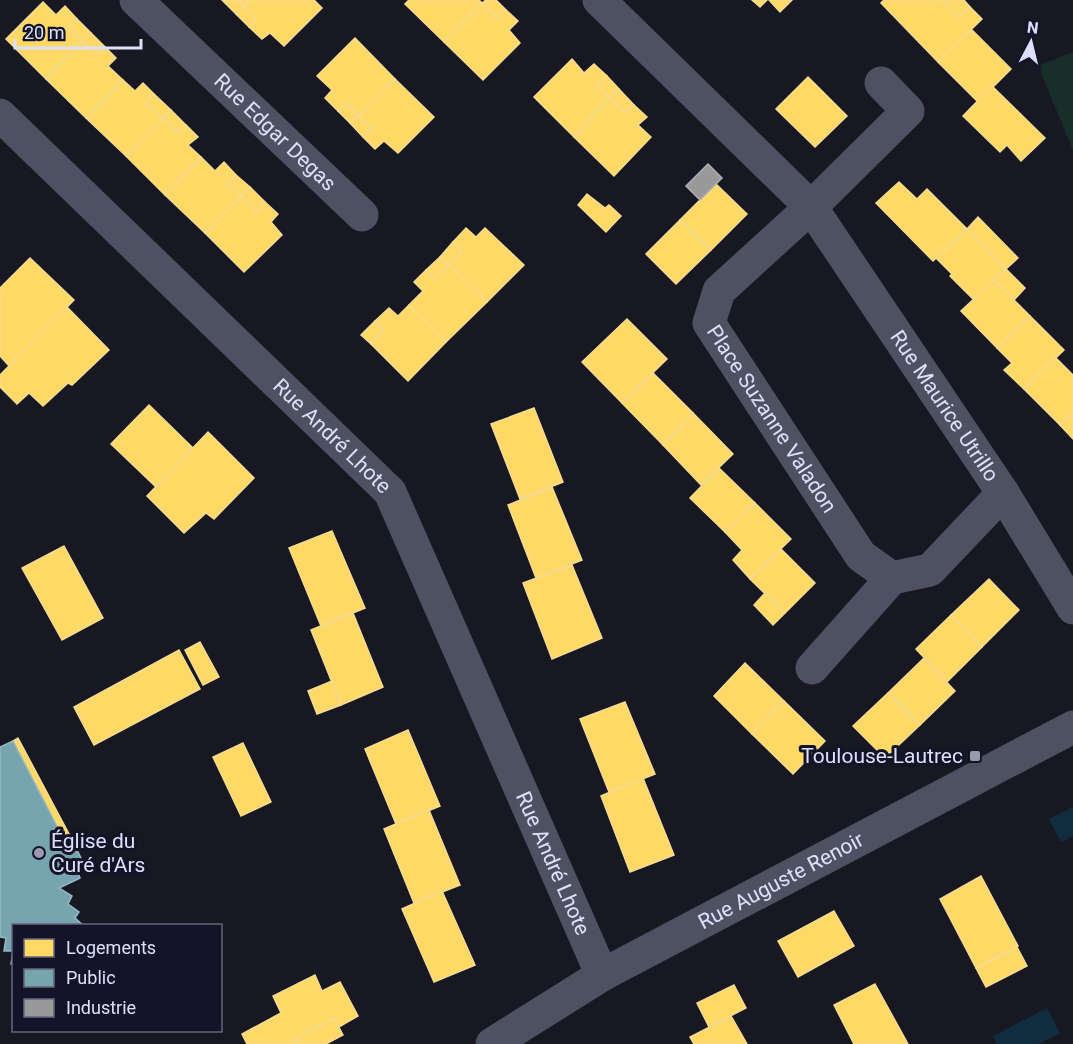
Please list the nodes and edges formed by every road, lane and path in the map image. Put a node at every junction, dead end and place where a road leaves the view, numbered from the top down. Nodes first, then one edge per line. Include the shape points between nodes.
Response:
1 (136, 0) edge
2 (599, 0) edge
3 (881, 82) dead end
4 (0, 115) edge
5 (811, 207) junction
6 (362, 215) dead end
7 (1003, 493) junction
8 (892, 578) junction
9 (1073, 608) edge
10 (812, 668) dead end
11 (1073, 727) edge
12 (602, 975) junction
13 (492, 1044) edge

1 - 6 street, Rue Edgar Degas
2 - 5 street, Rue Maurice Utrillo
3 - 5 street via 908,111
4 - 12 street, Rue André Lhote via 390,492
5 - 7 street, Rue Maurice Utrillo
5 - 8 street, Place Suzanne Valadon via 719,291 710,323 861,556
7 - 8 street via 930,570
7 - 9 street, Rue Maurice Utrillo
8 - 10 street
11 - 12 street, Rue Auguste Renoir
12 - 13 street, Rue Auguste Renoir

